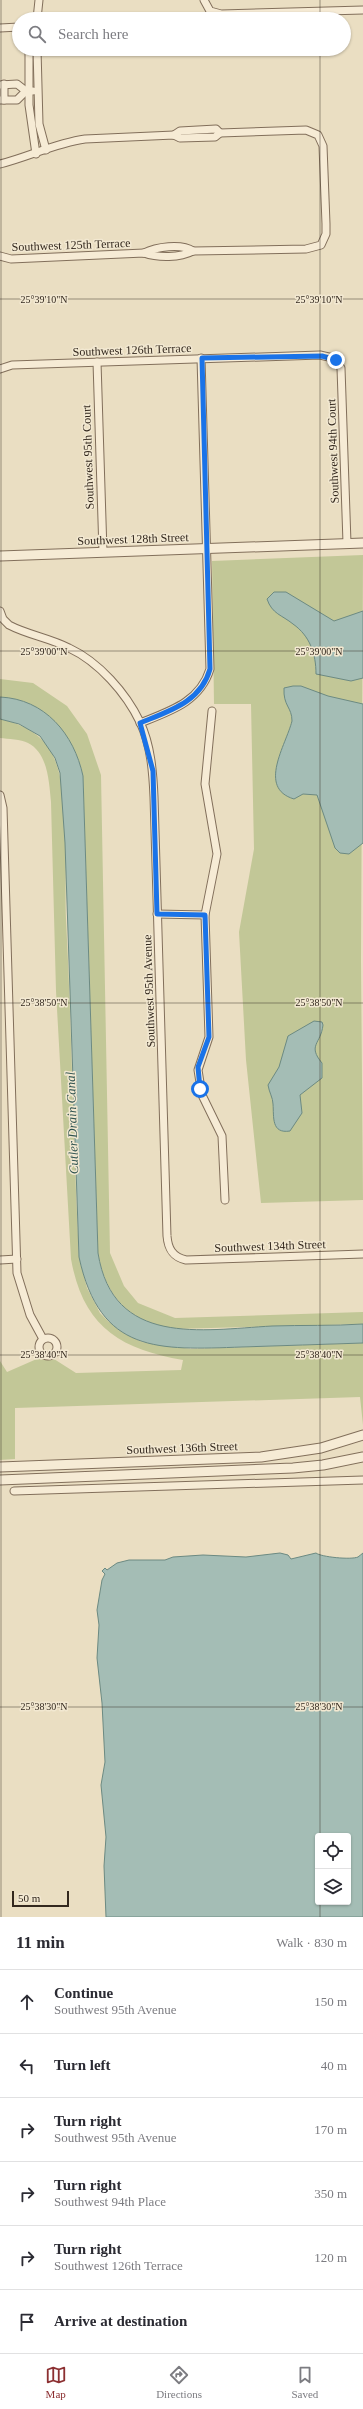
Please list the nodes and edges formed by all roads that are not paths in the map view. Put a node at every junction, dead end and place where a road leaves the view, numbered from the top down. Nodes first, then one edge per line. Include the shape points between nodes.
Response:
1 (39, 0) edge
2 (204, 0) edge
3 (363, 10) edge
4 (38, 12) edge
5 (214, 12) edge
6 (292, 12) edge
7 (12, 27) edge
8 (0, 28) edge
9 (29, 56) edge
10 (38, 56) edge
11 (2, 84) edge
12 (28, 91) junction
13 (38, 91) junction
14 (2, 100) edge
15 (42, 152) junction
16 (0, 164) edge
17 (0, 256) edge
18 (202, 358) junction
19 (336, 360) joint
20 (97, 362) junction
21 (0, 369) edge
22 (346, 543) junction
23 (363, 543) edge
24 (207, 548) junction
25 (103, 552) junction
26 (0, 556) edge
27 (0, 611) edge
28 (212, 711) dead end
29 (140, 723) junction
30 (0, 796) edge
31 (157, 914) junction
32 (205, 915) junction
33 (225, 1200) dead end
34 (363, 1254) edge
35 (178, 1257) joint
36 (16, 1259) junction
37 (0, 1260) edge
38 (43, 1339) dead end
39 (363, 1436) edge
40 (363, 1457) edge
41 (0, 1467) edge
42 (0, 1480) edge
43 (363, 1480) edge
44 (14, 1491) dead end

1 - 4 street
2 - 5 street via 210,11
3 - 6 street
7 - 8 street
9 - 12 street
10 - 13 street
11 - 12 street via 17,84
11 - 14 street
12 - 13 street
12 - 14 street via 17,100
12 - 15 street via 31,128
13 - 15 street
15 - 16 street
15 - 17 street, Southwest 125th Terrace via 85,138 174,135 180,138 215,137 220,133 302,130 318,135 323,146 326,224 324,240 321,245 306,249 193,252 186,255 152,256 144,253 11,259
18 - 19 street, Southwest 126th Terrace via 322,356
18 - 20 street, Southwest 126th Terrace
18 - 24 street
19 - 22 street, Southwest 94th Court via 341,368
20 - 21 street, Southwest 126th Terrace via 12,365
20 - 25 street, Southwest 95th Court
22 - 23 street, Southwest 128th Street
22 - 24 street, Southwest 128th Street
24 - 25 street, Southwest 128th Street
24 - 29 street via 210,663 207,677 200,690 189,701
25 - 26 street, Southwest 128th Street
27 - 29 street, Southwest 95th Avenue via 9,625 58,643 90,660 123,695
28 - 32 street via 205,784 217,854
29 - 31 street, Southwest 95th Avenue via 153,771
30 - 36 street via 3,808
31 - 32 street
31 - 35 street, Southwest 95th Avenue via 167,1236 169,1249
32 - 33 street via 209,1037 198,1070 202,1095 222,1136
34 - 35 street, Southwest 134th Street via 192,1260
36 - 37 street
36 - 38 street via 23,1297
39 - 41 street, Southwest 136th Street via 321,1448 261,1457
40 - 42 street, Southwest 136th Street via 323,1466 293,1468
43 - 44 street

